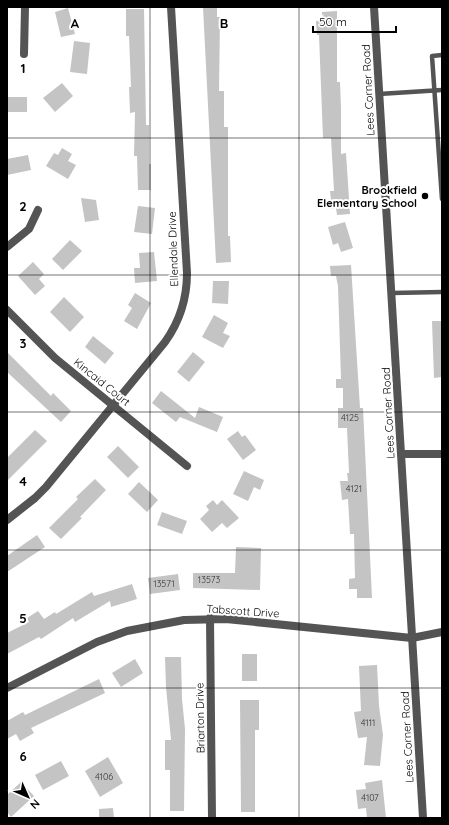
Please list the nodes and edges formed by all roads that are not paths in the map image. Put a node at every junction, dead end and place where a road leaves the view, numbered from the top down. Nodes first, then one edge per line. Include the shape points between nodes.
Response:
1 (25, 7) edge
2 (171, 7) edge
3 (374, 7) edge
4 (24, 54) dead end
5 (442, 55) edge
6 (442, 90) edge
7 (435, 91) junction
8 (380, 94) junction
9 (442, 199) edge
10 (38, 210) dead end
11 (7, 247) edge
12 (442, 292) edge
13 (392, 293) junction
14 (7, 310) edge
15 (113, 405) junction
16 (401, 454) junction
17 (442, 454) edge
18 (187, 466) dead end
19 (7, 520) edge
20 (210, 618) junction
21 (442, 632) edge
22 (412, 638) junction
23 (7, 688) edge
24 (212, 818) edge
25 (423, 818) edge

1 - 4 street
2 - 15 street, Ellendale Drive via 186,292 171,333
3 - 8 street, Lees Corner Road
5 - 7 lane via 432,56
6 - 7 lane
7 - 8 lane
7 - 9 lane
8 - 13 street, Lees Corner Road
10 - 11 street via 29,229
12 - 13 lane
13 - 16 street, Lees Corner Road
14 - 15 street, Kincaid Court via 55,358
15 - 18 street, Kincaid Court
15 - 19 street, Ellendale Drive via 35,498
16 - 17 street
16 - 22 street, Lees Corner Road
20 - 22 street, Tabscott Drive
20 - 23 street, Tabscott Drive via 184,620 127,631 97,642
20 - 24 street, Briarton Drive
21 - 22 street, Tabscott Drive
22 - 25 street, Lees Corner Road

